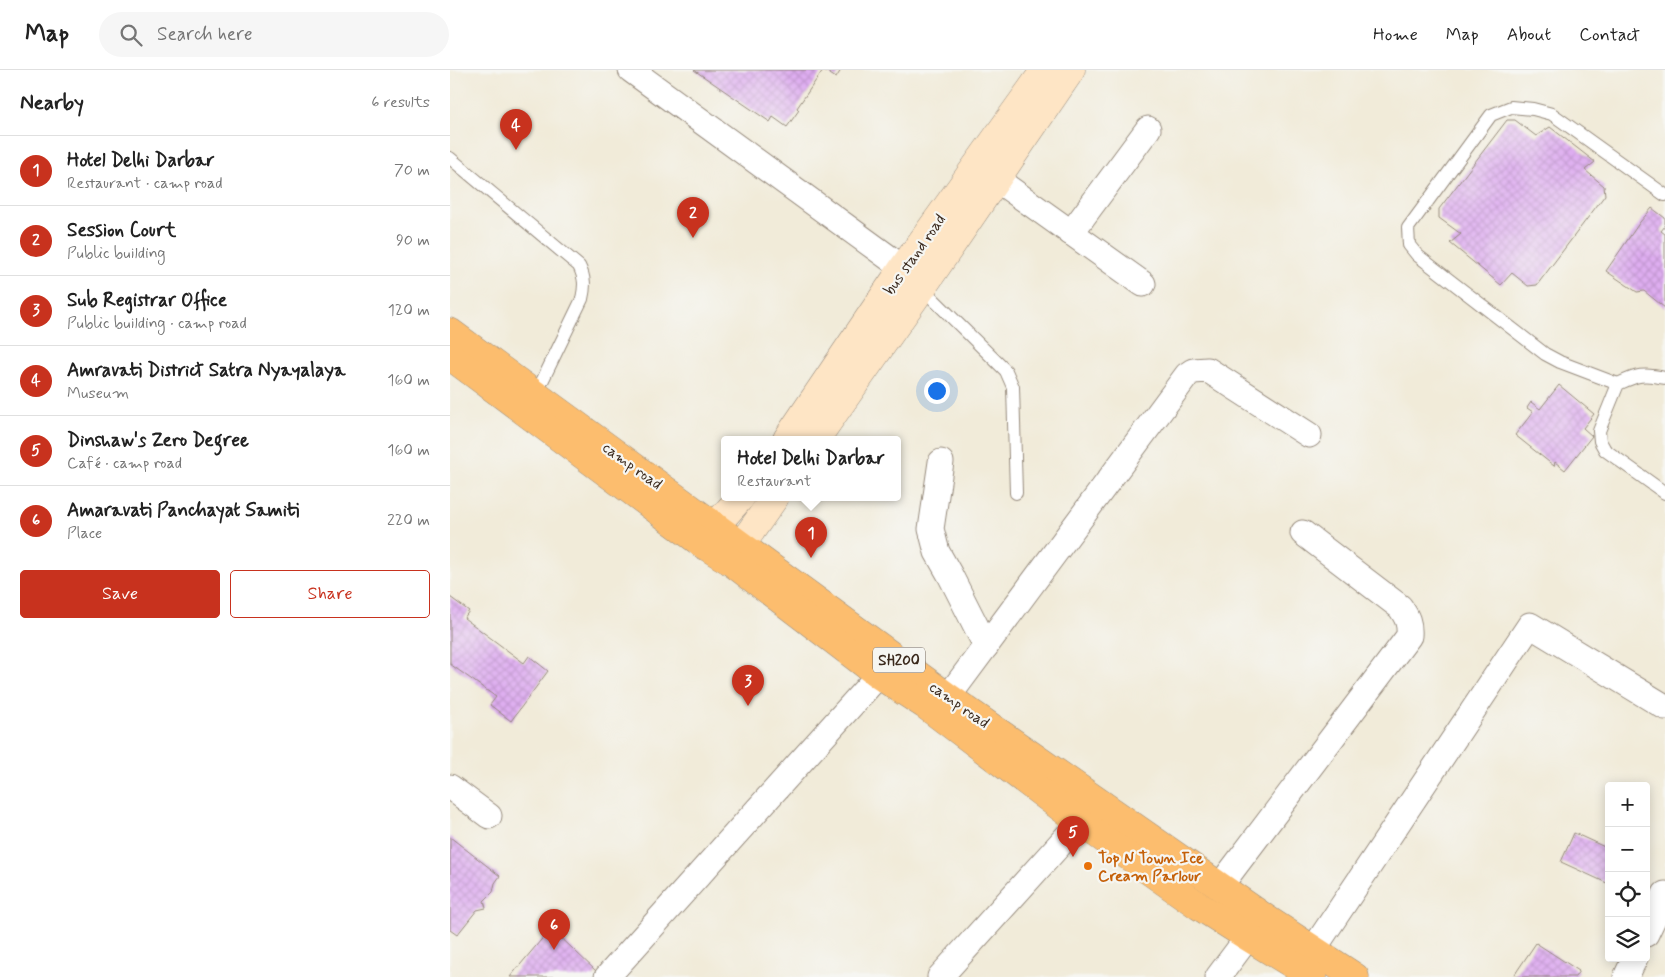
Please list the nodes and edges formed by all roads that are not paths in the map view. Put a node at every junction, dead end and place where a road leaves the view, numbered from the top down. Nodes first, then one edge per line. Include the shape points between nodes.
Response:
1 (631, 70) edge
2 (1045, 70) edge
3 (1071, 70) edge
4 (1148, 129) dead end
5 (450, 158) edge
6 (996, 179) junction
7 (1665, 195) edge
8 (1071, 233) junction
9 (903, 268) junction
10 (1143, 284) dead end
11 (922, 288) junction
12 (450, 332) edge
13 (450, 356) edge
14 (1665, 378) edge
15 (1618, 384) junction
16 (530, 403) junction
17 (1309, 435) dead end
18 (788, 436) edge
19 (818, 436) edge
20 (941, 462) dead end
21 (1016, 493) dead end
22 (1665, 493) edge
23 (738, 501) edge
24 (772, 501) edge
25 (1303, 533) dead end
26 (710, 536) junction
27 (735, 553) junction
28 (986, 646) junction
29 (887, 666) junction
30 (948, 696) junction
31 (1665, 708) edge
32 (450, 787) edge
33 (489, 816) dead end
34 (1080, 822) junction
35 (1220, 886) junction
36 (1664, 901) edge
37 (1650, 927) edge
38 (1248, 937) junction
39 (1633, 962) edge
40 (1308, 965) edge
41 (607, 977) edge
42 (940, 977) edge
43 (1218, 977) edge
44 (1356, 977) edge
45 (1626, 977) edge

1 - 9 street
2 - 9 street, bus stand road
3 - 6 street, bus stand road
4 - 8 street
5 - 16 lane via 579,266 584,277 582,299
6 - 8 street
6 - 11 street, bus stand road
7 - 15 lane via 1552,114 1511,107 1491,115 1408,228 1409,245 1417,255 1545,354
8 - 10 street
9 - 11 street
9 - 18 street, bus stand road
11 - 19 street, bus stand road
11 - 21 lane via 1006,371 1010,379 1013,387
12 - 16 main road, camp road / SH200
13 - 16 main road, camp road / SH200
14 - 15 lane via 1636,376
15 - 22 lane via 1599,431 1600,441 1605,450
16 - 26 main road, camp road / SH200
17 - 28 street via 1208,370 1193,370
20 - 28 street via 931,529 937,552
23 - 26 street
24 - 27 street
25 - 35 street via 1400,607 1410,625 1409,636
26 - 27 main road, camp road / SH200
27 - 29 main road, camp road / SH200
28 - 30 street
29 - 30 main road, camp road / SH200
29 - 34 main road, camp road / SH200 via 925,705
29 - 41 street
30 - 35 main road, camp road / SH200
31 - 40 street via 1530,625
32 - 33 street
34 - 38 main road, camp road / SH200
34 - 42 street
35 - 40 main road, camp road / SH200 via 1268,920
36 - 37 street
38 - 40 main road, camp road / SH200
38 - 43 street
39 - 45 street
40 - 44 main road, camp road / SH200

